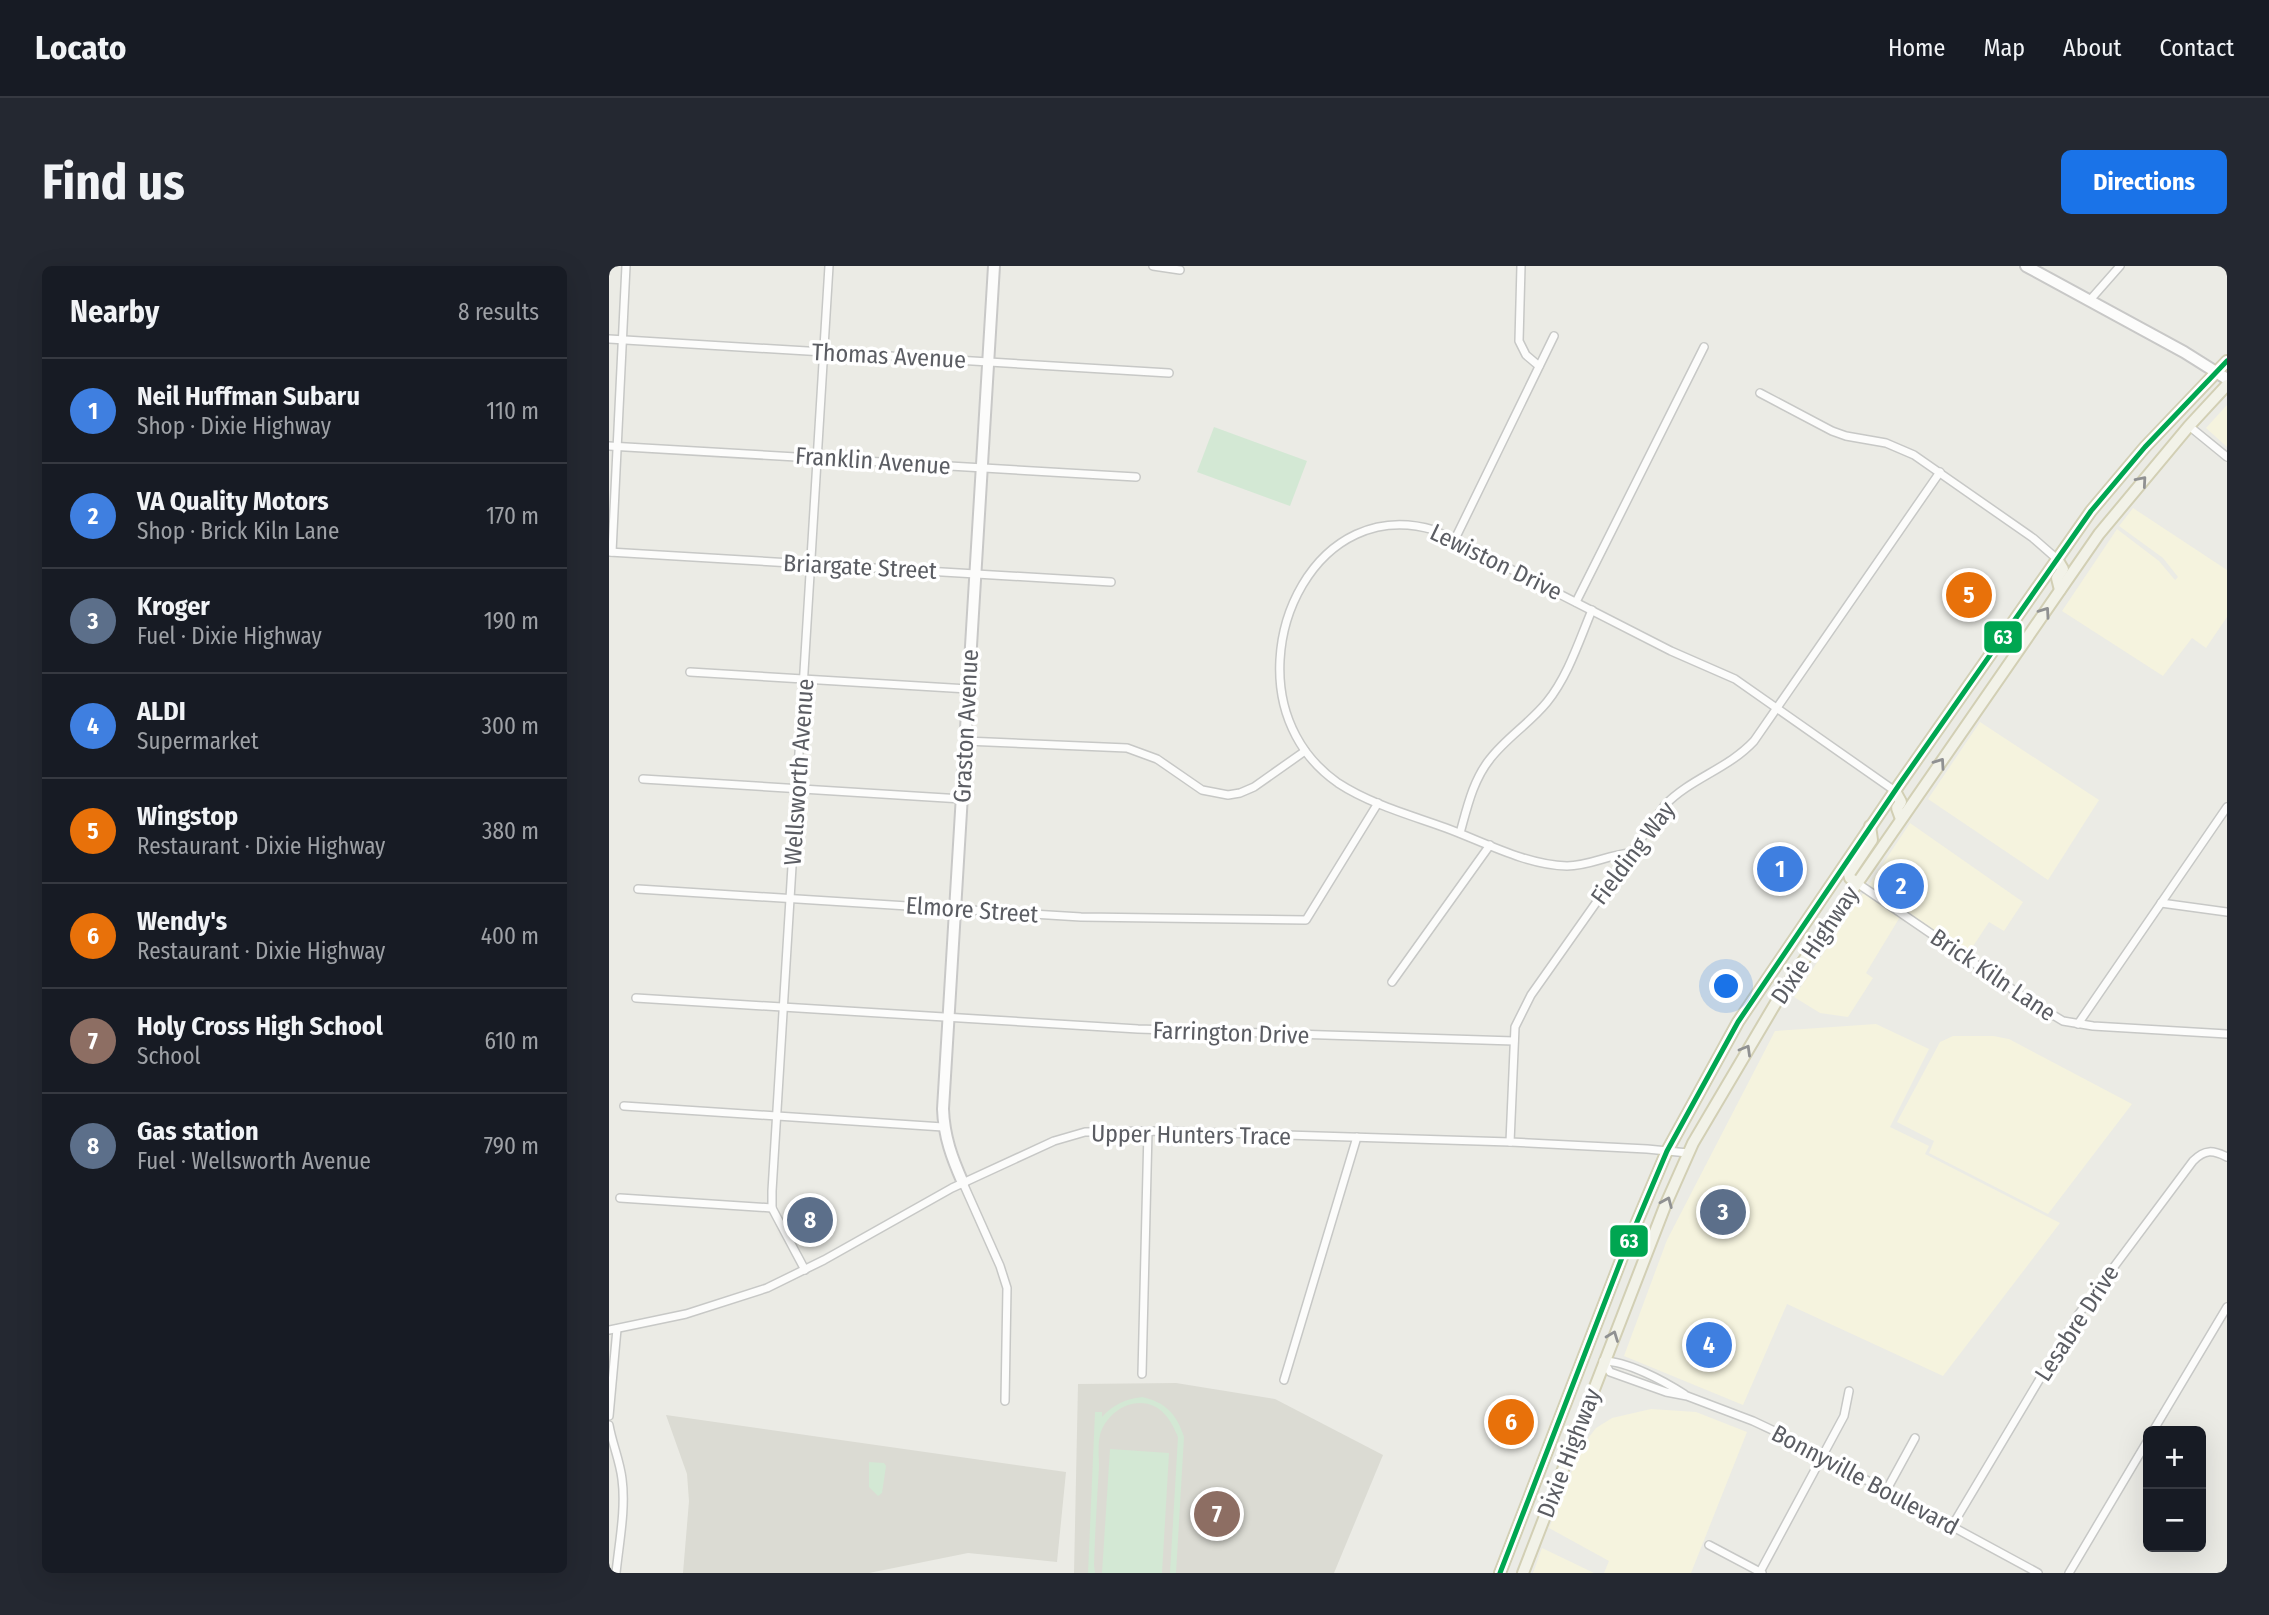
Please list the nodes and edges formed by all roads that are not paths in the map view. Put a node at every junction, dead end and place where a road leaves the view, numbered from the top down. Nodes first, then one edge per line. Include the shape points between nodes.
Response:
1 (626, 266) edge
2 (829, 266) edge
3 (994, 266) edge
4 (1153, 266) edge
5 (1521, 266) edge
6 (2026, 266) edge
7 (2120, 266) edge
8 (1180, 270) dead end
9 (2090, 300) junction
10 (1554, 336) dead end
11 (609, 339) edge
12 (624, 340) junction
13 (1705, 347) dead end
14 (824, 352) junction
15 (2227, 360) edge
16 (988, 362) junction
17 (1539, 366) junction
18 (2217, 371) junction
19 (1169, 373) dead end
20 (2227, 379) edge
21 (2227, 385) edge
22 (1760, 393) dead end
23 (2189, 426) junction
24 (613, 446) edge
25 (2227, 457) edge
26 (818, 458) junction
27 (982, 468) junction
28 (1940, 472) junction
29 (1136, 477) dead end
30 (1455, 539) junction
31 (610, 552) edge
32 (2057, 558) junction
33 (811, 564) junction
34 (975, 574) junction
35 (1111, 582) dead end
36 (2060, 590) junction
37 (1576, 602) junction
38 (1592, 610) junction
39 (690, 672) dead end
40 (805, 679) junction
41 (968, 689) junction
42 (1778, 707) junction
43 (965, 741) junction
44 (1305, 751) junction
45 (643, 779) dead end
46 (798, 789) junction
47 (1895, 791) junction
48 (962, 799) junction
49 (1378, 803) junction
50 (2227, 807) edge
51 (1901, 819) junction
52 (1870, 826) junction
53 (1460, 833) junction
54 (1490, 845) junction
55 (1630, 853) junction
56 (1857, 883) junction
57 (638, 889) dead end
58 (791, 897) junction
59 (2161, 903) junction
60 (955, 909) junction
61 (2227, 912) edge
62 (1392, 982) dead end
63 (636, 998) dead end
64 (785, 1008) junction
65 (949, 1017) junction
66 (2078, 1024) junction
67 (2227, 1034) edge
68 (1514, 1041) junction
69 (624, 1106) dead end
70 (778, 1117) junction
71 (943, 1127) junction
72 (1148, 1131) junction
73 (1357, 1137) junction
74 (1510, 1142) junction
75 (1667, 1151) junction
76 (1688, 1153) junction
77 (2227, 1157) edge
78 (963, 1183) junction
79 (620, 1198) dead end
80 (772, 1208) junction
81 (805, 1270) junction
82 (2227, 1307) edge
83 (1600, 1316) junction
84 (613, 1330) edge
85 (1603, 1361) junction
86 (1142, 1374) dead end
87 (1284, 1380) dead end
88 (1849, 1391) dead end
89 (1005, 1401) dead end
90 (609, 1416) edge
91 (609, 1425) edge
92 (2156, 1426) edge
93 (1915, 1438) dead end
94 (2143, 1448) edge
95 (1822, 1456) junction
96 (1886, 1491) junction
97 (1952, 1526) junction
98 (1709, 1545) dead end
99 (612, 1573) edge
100 (1500, 1573) edge
101 (1523, 1573) edge
102 (1761, 1573) edge
103 (2038, 1573) edge
104 (2069, 1573) edge

1 - 12 street
2 - 14 street, Wellsworth Avenue
3 - 16 street, Graston Avenue
4 - 8 street
5 - 17 street via 1519,341
6 - 9 street
7 - 9 street
9 - 18 street
10 - 17 street
11 - 12 street, Thomas Avenue
12 - 14 street, Thomas Avenue
12 - 24 street
13 - 37 street
14 - 16 street, Thomas Avenue
14 - 26 street, Wellsworth Avenue
15 - 18 main road, Dixie Highway
16 - 19 street, Thomas Avenue
16 - 27 street, Graston Avenue
17 - 30 street
18 - 20 street
18 - 32 main road, Dixie Highway via 2121,473
21 - 23 main road, Dixie Highway
22 - 28 street via 1832,431 1905,450
23 - 25 street
36 -> 23 main road, Dixie Highway via 2110,520
24 - 26 street, Franklin Avenue
24 - 31 street
26 - 27 street, Franklin Avenue
26 - 33 street, Wellsworth Avenue
27 - 29 street, Franklin Avenue
27 - 34 street, Graston Avenue
28 - 32 street
28 - 42 street, Fielding Way
30 - 37 street, Lewiston Drive
30 - 44 street, Lewiston Drive via 1420,525 1377,527 1332,550 1304,582 1285,624 1279,682 1286,715
31 - 33 street, Briargate Street
32 - 36 main road via 2063,569 2057,578
32 - 47 main road, Dixie Highway
33 - 34 street, Briargate Street
33 - 40 street, Wellsworth Avenue
34 - 35 street, Briargate Street
34 - 41 street, Graston Avenue
51 -> 36 main road, Dixie Highway
37 - 38 street, Lewiston Drive
38 - 42 street, Lewiston Drive via 1735,679
38 - 53 street via 1561,682 1480,774
39 - 40 street
40 - 41 street
40 - 46 street, Wellsworth Avenue
41 - 43 street, Graston Avenue
42 - 47 street, Lewiston Drive
42 - 55 street, Fielding Way via 1737,758 1675,795
43 - 44 street via 1127,748 1157,759 1202,789 1228,795 1254,787
43 - 48 street, Graston Avenue
44 - 49 street, Lewiston Drive via 1335,781
45 - 46 street
46 - 48 street
46 - 58 street, Wellsworth Avenue
47 - 51 main road via 1901,802 1897,808
47 - 52 main road, Dixie Highway
48 - 60 street, Graston Avenue
49 - 53 street, Lewiston Drive
49 - 60 street, Elmore Street via 1305,920 1081,917
50 - 59 street
51 - 56 main road, Dixie Highway
52 - 56 main road via 1872,840 1849,874
52 - 75 main road, Dixie Highway via 1738,1022
53 - 54 street, Lewiston Drive
54 - 55 street, Lewiston Drive via 1568,866
54 - 62 street
55 - 68 street, Fielding Way via 1524,1006
56 - 66 street, Brick Kiln Lane via 2028,1000 2063,1021
76 -> 56 main road, Dixie Highway via 1761,1026
57 - 58 street, Elmore Street
58 - 60 street, Elmore Street
58 - 64 street, Wellsworth Avenue
59 - 61 street
59 - 66 street
60 - 65 street, Graston Avenue
63 - 64 street, Farrington Drive
64 - 65 street, Farrington Drive
64 - 70 street, Wellsworth Avenue
65 - 68 street, Farrington Drive via 1189,1031
65 - 71 street, Graston Avenue
66 - 67 street, Brick Kiln Lane
68 - 74 street, Fielding Way
69 - 70 street
70 - 71 street
70 - 80 street, Wellsworth Avenue
71 - 78 street, Graston Avenue
72 - 73 street, Upper Hunters Trace
72 - 78 street, Upper Hunters Trace via 1072,1135
72 - 86 street
73 - 74 street, Upper Hunters Trace
73 - 87 street
74 - 75 street, Upper Hunters Trace
75 - 76 street, Upper Hunters Trace
75 - 83 main road, Dixie Highway
85 -> 76 main road, Dixie Highway
77 - 97 street, Lesabre Drive via 2206,1152 2193,1161 2091,1297
78 - 81 street, Upper Hunters Trace
78 - 89 street via 1007,1288
79 - 80 street
80 - 81 street
81 - 84 street, Upper Hunters Trace via 739,1298
82 - 92 street
83 - 85 main road via 1593,1347
83 - 100 main road, Dixie Highway
84 - 90 street
85 - 95 street, Bonnyville Boulevard via 1615,1361 1668,1383 1687,1396 1753,1421
85 - 101 main road, Dixie Highway
88 - 95 street via 1844,1416
91 - 99 street via 624,1492
93 - 96 street
94 - 104 street
95 - 96 street, Bonnyville Boulevard
95 - 102 street
96 - 97 street, Bonnyville Boulevard
97 - 103 street, Bonnyville Boulevard
98 - 102 street

